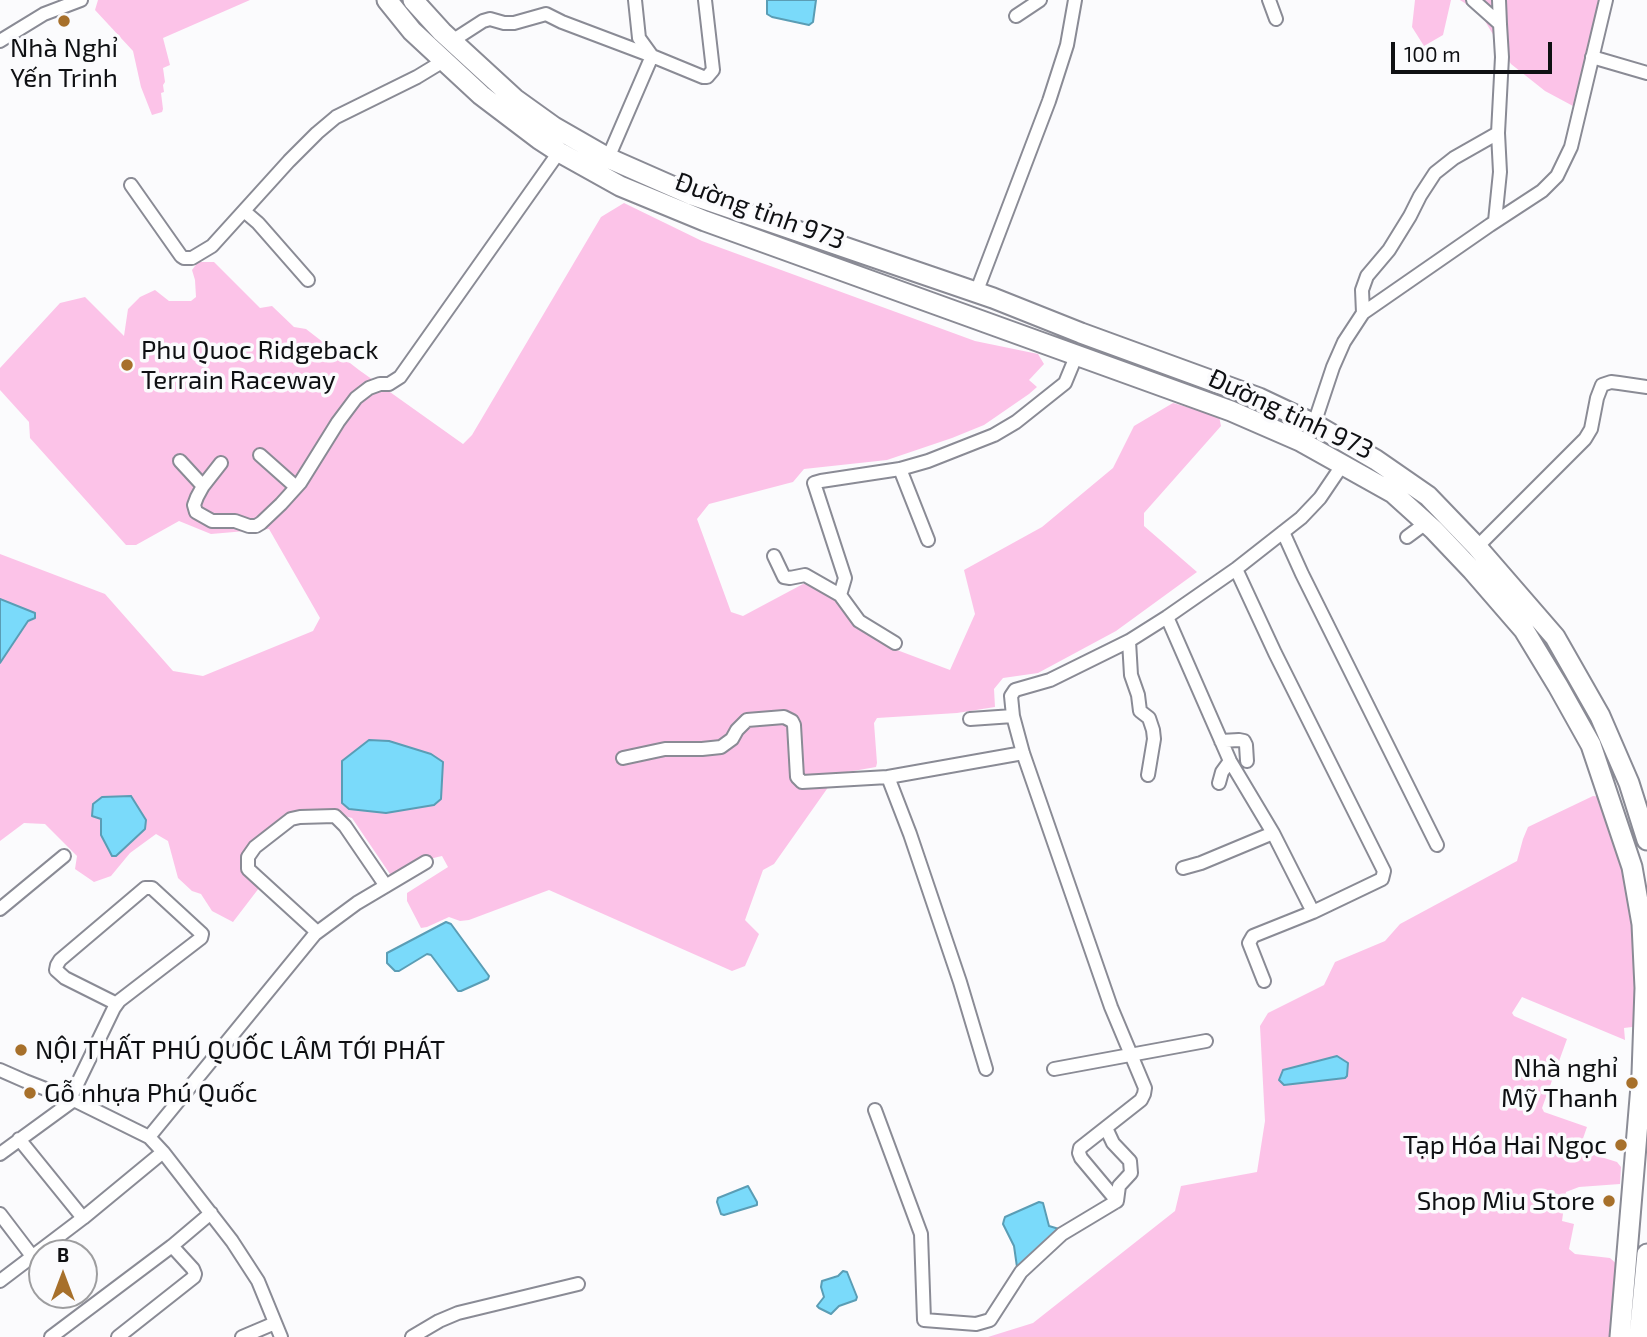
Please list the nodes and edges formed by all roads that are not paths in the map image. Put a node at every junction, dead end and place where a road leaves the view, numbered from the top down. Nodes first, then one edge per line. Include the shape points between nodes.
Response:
1 (81, 0) edge
2 (387, 0) edge
3 (414, 0) edge
4 (635, 0) edge
5 (705, 0) edge
6 (1040, 0) edge
7 (1075, 0) edge
8 (1269, 0) edge
9 (1473, 0) edge
10 (1499, 0) edge
11 (1606, 0) edge
12 (1016, 16) dead end
13 (1276, 19) dead end
14 (1500, 23) junction
15 (0, 41) edge
16 (452, 41) junction
17 (652, 56) junction
18 (1592, 57) junction
19 (444, 60) junction
20 (1647, 72) edge
21 (1498, 134) junction
22 (559, 152) junction
23 (608, 158) junction
24 (131, 186) dead end
25 (244, 211) junction
26 (1495, 221) junction
27 (308, 280) dead end
28 (976, 293) junction
29 (1363, 313) junction
30 (1082, 333) junction
31 (1077, 354) junction
32 (1647, 387) edge
33 (1314, 424) junction
34 (260, 455) dead end
35 (180, 461) dead end
36 (221, 463) dead end
37 (1343, 464) junction
38 (900, 469) junction
39 (203, 486) junction
40 (296, 487) junction
41 (1426, 523) junction
42 (1283, 532) junction
43 (1407, 537) dead end
44 (928, 540) dead end
45 (1477, 547) junction
46 (774, 556) dead end
47 (1236, 569) junction
48 (840, 595) junction
49 (1167, 617) junction
50 (1129, 641) junction
51 (895, 643) dead end
52 (1013, 716) junction
53 (970, 719) dead end
54 (1221, 741) junction
55 (1023, 753) junction
56 (623, 758) dead end
57 (1230, 761) junction
58 (1247, 761) dead end
59 (1148, 775) dead end
60 (888, 778) junction
61 (1219, 783) dead end
62 (1273, 833) junction
63 (1647, 840) edge
64 (1437, 845) dead end
65 (64, 856) dead end
66 (426, 862) dead end
67 (1183, 868) dead end
68 (386, 886) junction
69 (0, 909) edge
70 (1313, 912) junction
71 (317, 933) junction
72 (1264, 981) dead end
73 (117, 1004) junction
74 (1206, 1041) dead end
75 (1130, 1055) junction
76 (986, 1069) dead end
77 (1054, 1069) dead end
78 (0, 1070) edge
79 (1645, 1074) edge
80 (72, 1099) junction
81 (875, 1110) dead end
82 (1106, 1128) junction
83 (149, 1137) junction
84 (19, 1139) junction
85 (163, 1152) junction
86 (0, 1154) edge
87 (1118, 1201) junction
88 (211, 1213) junction
89 (0, 1214) edge
90 (83, 1218) junction
91 (55, 1239) edge
92 (172, 1246) junction
93 (28, 1251) edge
94 (1647, 1254) edge
95 (28, 1259) edge
96 (0, 1281) edge
97 (578, 1284) dead end
98 (275, 1324) junction
99 (1634, 1327) edge
100 (51, 1337) edge
101 (118, 1337) edge
102 (242, 1337) edge
103 (281, 1337) edge
104 (412, 1337) edge

1 - 15 street via 44,14
2 - 19 main road, Đường tỉnh 973
3 - 16 main road, Đường tỉnh 973
4 - 17 street via 639,38
5 - 17 street via 710,74 698,77
6 - 12 street
7 - 28 street via 1049,101
8 - 13 street
9 - 14 street
10 - 14 street
11 - 18 street
14 - 21 street
16 - 17 street via 483,21 514,23 546,14
16 - 23 main road, Đường tỉnh 973 via 515,99
17 - 23 street
18 - 20 street
18 - 26 street via 1571,147 1557,176
19 - 22 main road, Đường tỉnh 973 via 481,95
19 - 25 street via 337,117
21 - 26 street
21 - 29 street via 1435,173 1389,250 1367,276
22 - 31 main road, Đường tỉnh 973 via 621,186 705,221
22 - 40 street via 400,377 356,398
23 - 28 main road, Đường tỉnh 973 via 692,195
24 - 25 street via 184,258 212,246
25 - 27 street
26 - 29 street
28 - 30 main road, Đường tỉnh 973
29 - 33 street via 1333,366
30 - 31 main road
30 - 33 main road, Đường tỉnh 973 via 1259,398
31 - 37 main road, Đường tỉnh 973 via 1231,411
31 - 38 street via 1065,383 1016,422 963,448
32 - 45 street via 1602,385 1585,439
33 - 45 main road, Đường tỉnh 973 via 1428,496
34 - 40 street
35 - 39 street
36 - 39 street
37 - 41 main road, Đường tỉnh 973 via 1393,493
37 - 42 street via 1320,498
38 - 44 street
38 - 48 street via 814,483 845,578
39 - 40 street via 194,505 196,512 212,521 249,526 261,523
41 - 43 street
41 - 79 main road, Đường tỉnh 973 via 1524,630 1591,745 1632,867 1642,924
42 - 47 street
42 - 64 street
45 - 63 main road, Đường tỉnh 973 via 1555,637 1600,716
46 - 48 street via 784,577 804,575
47 - 49 street
47 - 70 street via 1384,871 1382,879
48 - 51 street via 859,621
49 - 50 street
49 - 54 street
50 - 52 street via 1050,680 1016,690 1010,696
50 - 59 street via 1140,711 1153,730
52 - 53 street
52 - 55 street
54 - 57 street
54 - 58 street via 1244,741
55 - 60 street
55 - 75 street
56 - 60 street via 665,749 721,747 747,720 784,717 794,725 797,777 802,782
57 - 61 street
57 - 62 street
60 - 76 street
62 - 67 street
62 - 70 street
65 - 69 street
66 - 68 street
68 - 71 street
68 - 71 street via 335,816 291,819 255,847 248,857 248,869
70 - 72 street via 1250,939
71 - 83 street
73 - 73 street via 65,978 57,965 145,888 152,888 197,928 201,938
73 - 80 street
74 - 75 street
75 - 77 street
75 - 82 street via 1144,1094
78 - 80 street
79 - 99 main road, Đường tỉnh 973
80 - 83 street
80 - 84 street
81 - 87 street via 920,1234 924,1320 976,1324 990,1320 1021,1272 1062,1234
82 - 87 street via 1130,1161
82 - 87 street via 1079,1153
83 - 85 street
84 - 86 street
84 - 90 street
85 - 88 street
85 - 90 street
88 - 92 street
88 - 98 street via 258,1281
89 - 93 street
90 - 91 street
92 - 100 street
92 - 101 street via 193,1269 194,1278
94 - 99 main road, Đường tỉnh 973
95 - 96 street
97 - 104 street via 458,1313
98 - 102 street
98 - 103 street

